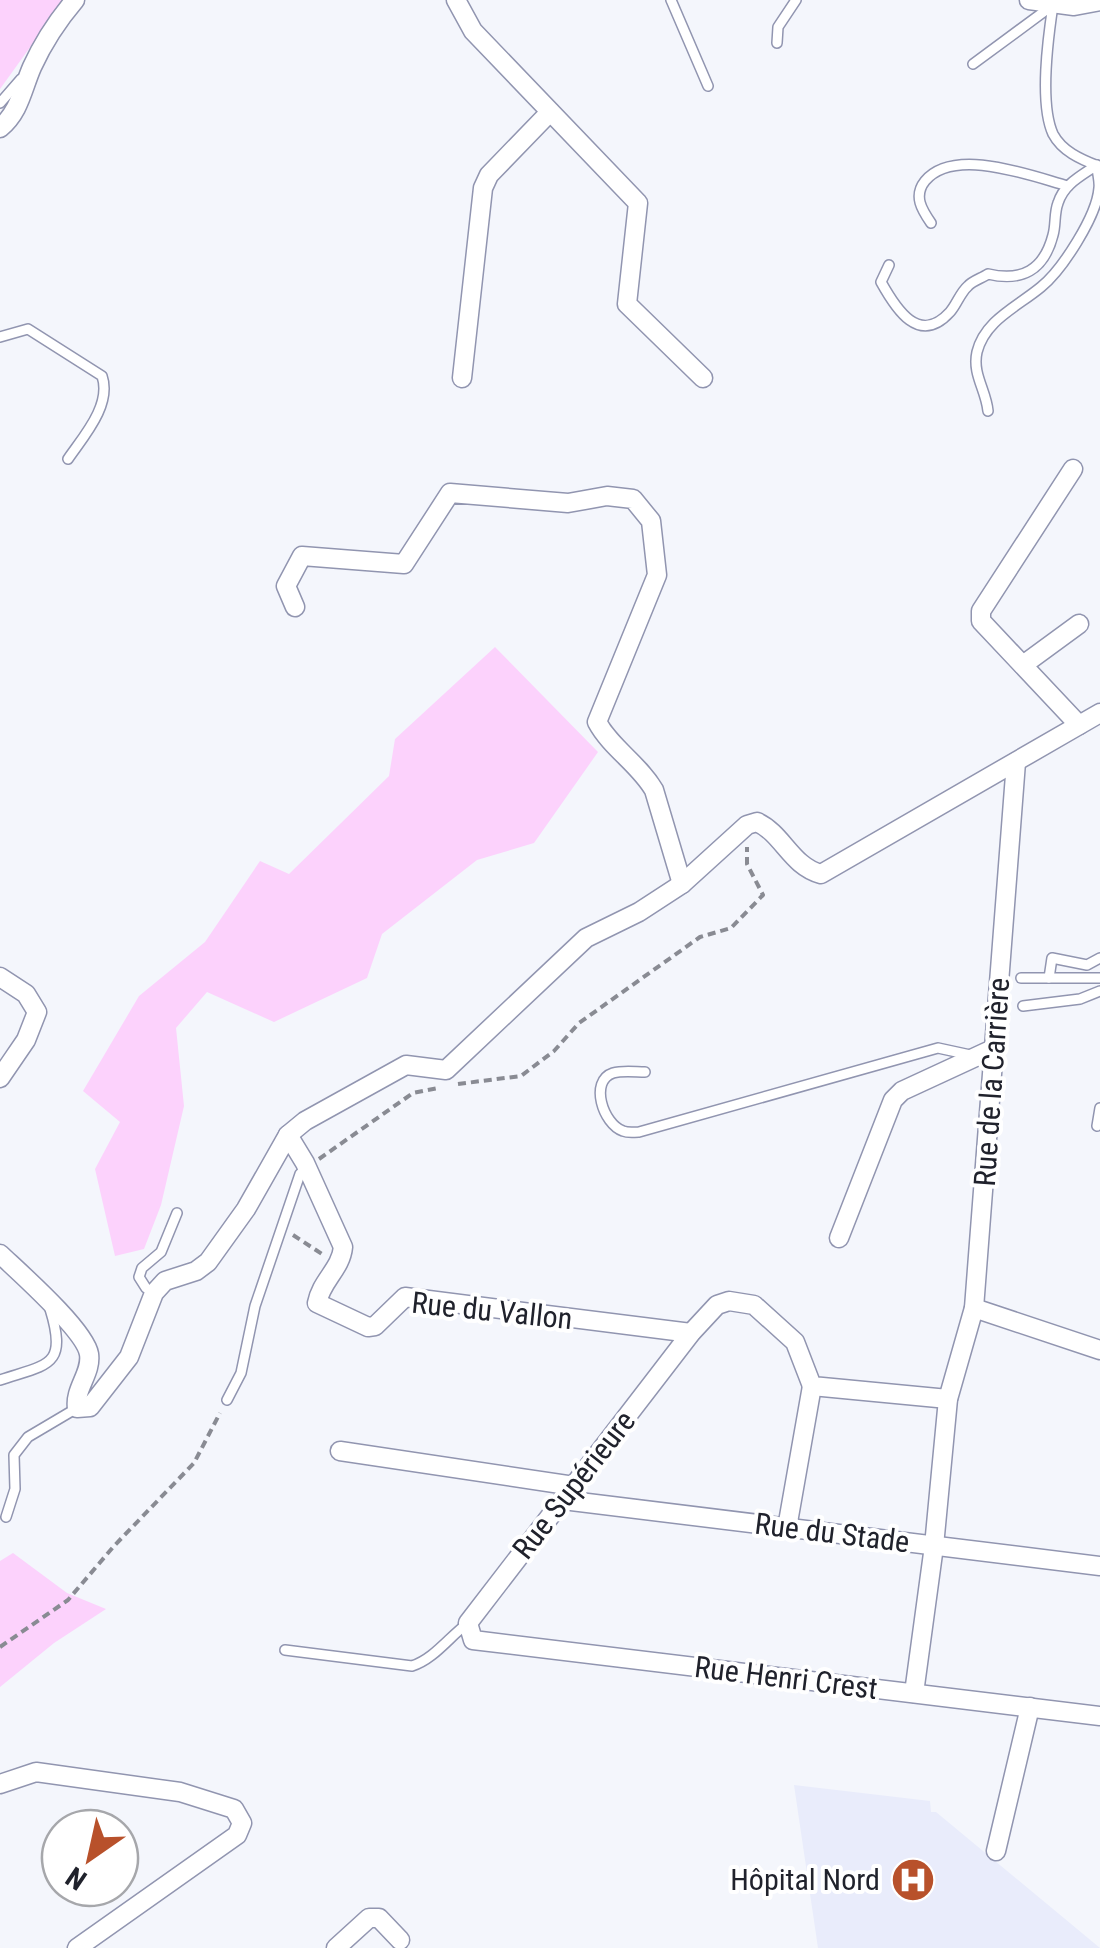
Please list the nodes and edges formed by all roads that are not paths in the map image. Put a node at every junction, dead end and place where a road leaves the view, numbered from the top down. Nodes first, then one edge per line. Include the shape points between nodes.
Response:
1 (75, 0) edge
2 (456, 0) edge
3 (671, 0) edge
4 (796, 0) edge
5 (1029, 0) edge
6 (1100, 1) edge
7 (1052, 5) junction
8 (777, 43) dead end
9 (973, 64) dead end
10 (33, 66) junction
11 (708, 86) dead end
12 (0, 103) edge
13 (550, 112) junction
14 (0, 128) edge
15 (1098, 166) edge
16 (1068, 186) junction
17 (932, 223) dead end
18 (889, 265) dead end
19 (0, 337) edge
20 (462, 378) dead end
21 (703, 378) dead end
22 (988, 411) dead end
23 (68, 460) dead end
24 (1073, 469) dead end
25 (294, 607) dead end
26 (1079, 624) dead end
27 (1023, 665) junction
28 (1100, 713) edge
29 (1079, 726) junction
30 (1016, 762) junction
31 (682, 884) junction
32 (1100, 958) edge
33 (0, 977) edge
34 (1021, 978) dead end
35 (1049, 978) junction
36 (1100, 978) edge
37 (1100, 991) edge
38 (1024, 1006) dead end
39 (986, 1052) junction
40 (646, 1072) dead end
41 (0, 1078) edge
42 (1100, 1108) edge
43 (1097, 1126) dead end
44 (288, 1135) junction
45 (307, 1167) junction
46 (178, 1213) dead end
47 (839, 1238) dead end
48 (0, 1254) edge
49 (154, 1293) junction
50 (47, 1301) junction
51 (974, 1308) junction
52 (691, 1333) junction
53 (1100, 1350) edge
54 (0, 1380) edge
55 (812, 1386) junction
56 (948, 1399) junction
57 (227, 1400) road end
58 (77, 1408) junction
59 (340, 1451) dead end
60 (569, 1493) junction
61 (6, 1518) dead end
62 (787, 1528) junction
63 (934, 1546) junction
64 (1100, 1566) edge
65 (470, 1631) junction
66 (285, 1650) dead end
67 (914, 1693) junction
68 (1030, 1707) junction
69 (1100, 1716) edge
70 (0, 1784) edge
71 (996, 1851) dead end
72 (400, 1940) dead end
73 (77, 1948) edge
74 (336, 1948) edge

1 - 10 street
2 - 13 street via 473,31
3 - 11 lane
4 - 8 lane via 778,27
5 - 7 street
6 - 7 street
7 - 9 lane
7 - 15 lane via 1046,108 1054,135 1080,160
10 - 12 lane
10 - 14 street via 15,115
13 - 20 street via 483,188
13 - 21 street via 638,203 627,304
15 - 16 lane
15 - 22 lane via 1099,191 1065,262 984,334 976,376
16 - 17 lane via 956,164 923,183 920,208
16 - 18 lane via 1037,265 1027,274 988,274 968,285 940,322 913,323 894,305 880,282
19 - 23 lane via 28,330 102,376 96,419
24 - 27 street via 981,611 980,621
25 - 31 street via 286,586 302,556 404,564 450,493 568,503 633,499 650,521 656,575 597,722 654,790
26 - 27 street
27 - 29 street
28 - 29 street
29 - 30 street
30 - 31 street via 835,869 807,870 757,822
30 - 39 street, Rue de la Carrière
31 - 44 street via 586,938 446,1070 406,1065
32 - 35 lane via 1086,965 1052,958
33 - 41 street via 26,994 37,1012
34 - 35 lane
35 - 36 lane
37 - 38 lane
39 - 40 lane via 938,1048 639,1132 623,1131 603,1106 600,1088 612,1073
39 - 47 street via 893,1100
39 - 51 street, Rue de la Carrière
42 - 43 lane
44 - 45 street
44 - 49 street via 208,1262
45 - 52 street, Rue du Vallon via 343,1246 317,1303 368,1327 405,1298
45 - 57 lane
46 - 49 lane via 161,1252 139,1277
48 - 50 street
49 - 58 street via 130,1356 90,1407
50 - 54 lane via 55,1354 41,1368
50 - 58 street via 75,1328 89,1355
51 - 53 street
51 - 56 street, Rue de la Carrière
52 - 55 street, Rue Supérieure via 716,1305 754,1305 794,1342
52 - 60 street, Rue Supérieure
55 - 56 street
55 - 62 street
56 - 63 street, Rue de la Carrière
58 - 61 lane via 28,1436 14,1455 15,1489
59 - 60 street, Rue du Stade
60 - 62 street, Rue du Stade
60 - 65 street, Rue Supérieure
62 - 63 street, Rue du Stade
63 - 64 street, Rue du Stade
63 - 67 street, Rue de la Carrière
65 - 66 lane via 412,1666
65 - 67 street, Rue Henri Crest
67 - 68 street, Rue Henri Crest
68 - 69 street, Rue Henri Crest
68 - 71 street
70 - 73 street via 36,1772 180,1792 234,1809 242,1823 238,1836
72 - 74 street via 379,1918 369,1918

